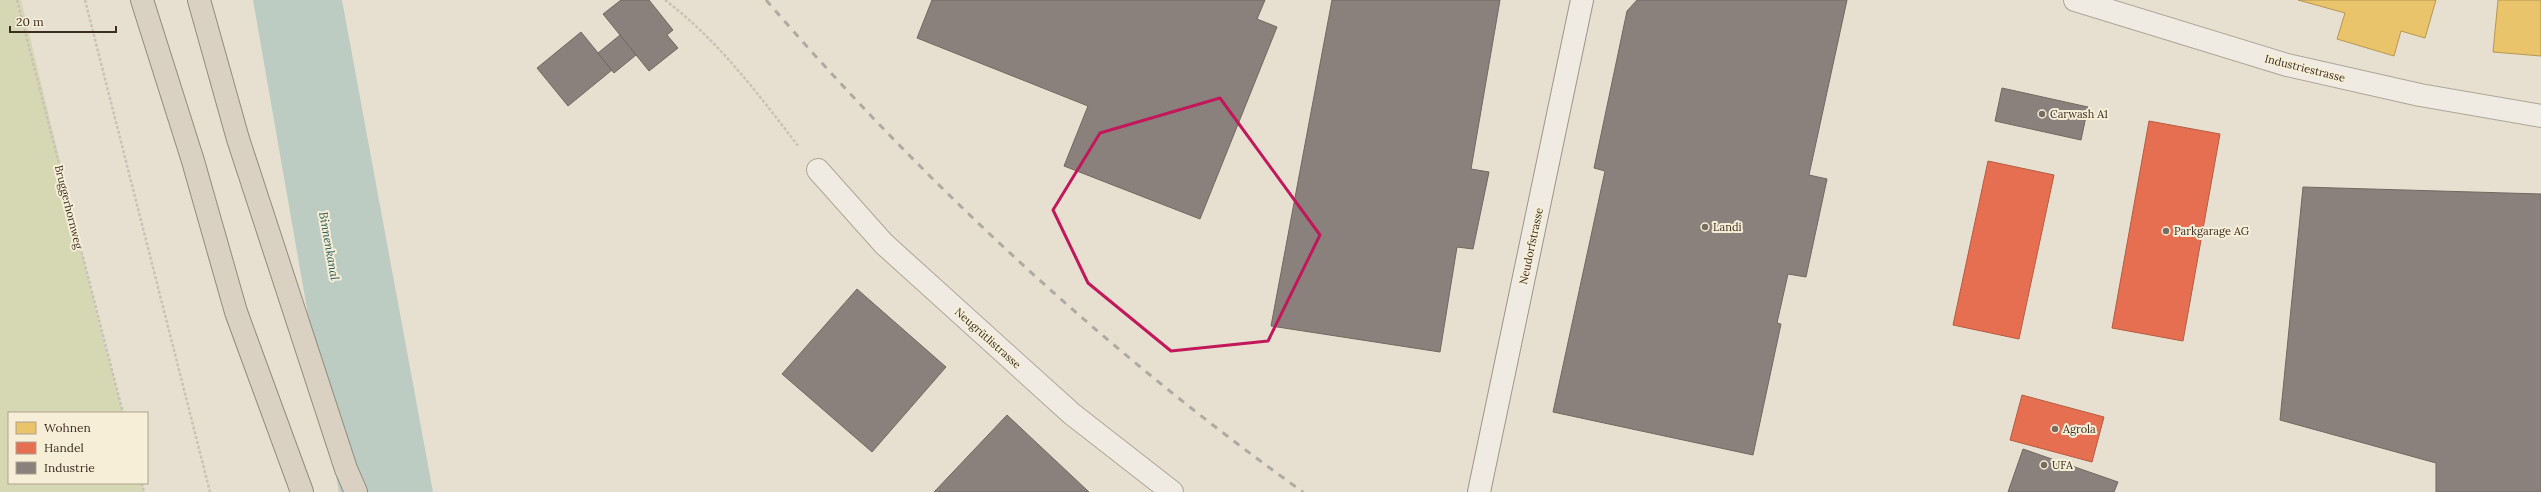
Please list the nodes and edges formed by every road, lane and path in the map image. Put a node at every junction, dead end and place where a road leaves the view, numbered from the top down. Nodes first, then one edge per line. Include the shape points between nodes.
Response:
1 (17, 0) edge
2 (85, 0) edge
3 (142, 0) edge
4 (199, 0) edge
5 (665, 0) edge
6 (1582, 0) edge
7 (2075, 0) edge
8 (2541, 116) edge
9 (818, 170) joint
10 (123, 412) edge
11 (210, 492) edge
12 (302, 492) edge
13 (356, 492) edge
14 (1172, 492) edge
15 (1479, 492) edge

1 - 10 path, Bruggerhornweg
2 - 11 path
3 - 12 highway via 193,161 236,312
4 - 13 highway via 238,139
5 - 9 path via 692,21 741,72
6 - 15 street, Neudorfstrasse
7 - 8 street, Industriestrasse via 2287,65 2420,95
9 - 14 street, Neugrütlistrasse via 884,244 1072,414

